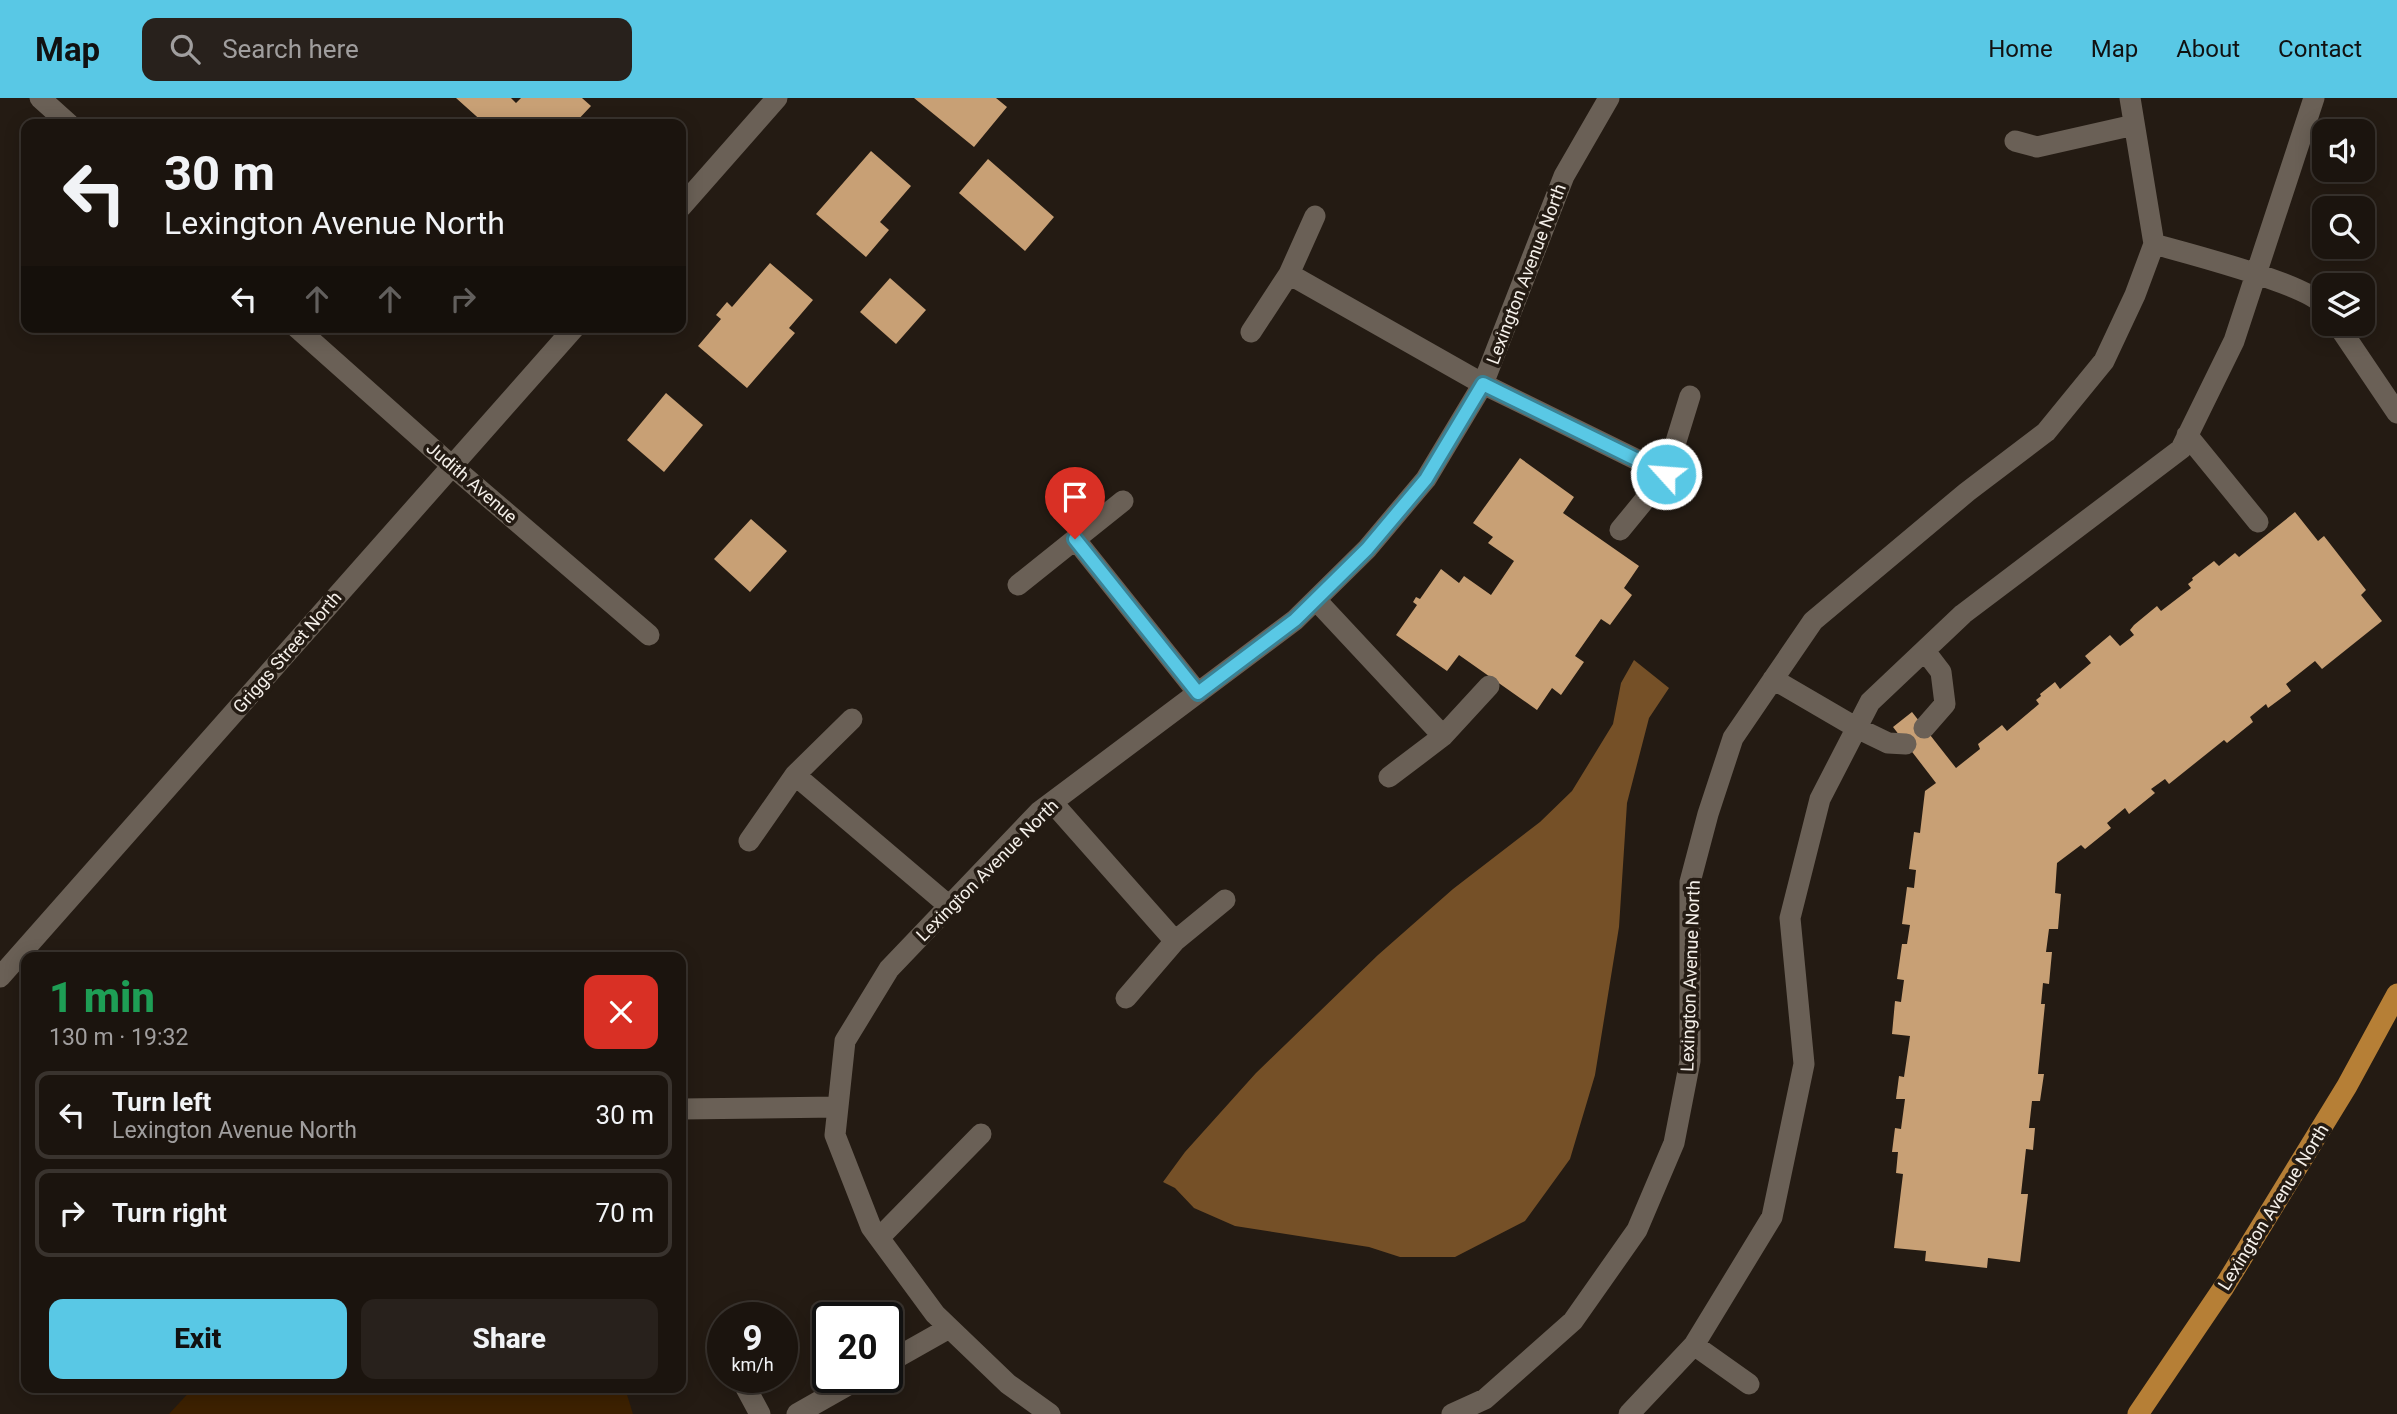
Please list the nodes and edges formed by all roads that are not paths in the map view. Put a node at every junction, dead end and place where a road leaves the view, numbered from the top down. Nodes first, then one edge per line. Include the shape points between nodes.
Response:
1 (40, 98) edge
2 (777, 98) edge
3 (1609, 98) edge
4 (2130, 98) edge
5 (2314, 98) edge
6 (63, 119) edge
7 (2134, 125) junction
8 (2015, 141) dead end
9 (686, 201) edge
10 (1315, 216) dead end
11 (2154, 244) junction
12 (1289, 274) junction
13 (2255, 275) junction
14 (2312, 296) edge
15 (1251, 332) dead end
16 (303, 333) edge
17 (570, 333) edge
18 (2345, 336) edge
19 (1483, 384) junction
20 (1690, 396) dead end
21 (2397, 412) edge
22 (2187, 435) junction
23 (452, 466) junction
24 (1666, 474) junction
25 (1123, 501) dead end
26 (2258, 522) dead end
27 (1620, 530) dead end
28 (1075, 539) junction
29 (1018, 585) dead end
30 (1316, 600) junction
31 (649, 635) dead end
32 (1924, 651) junction
33 (1773, 679) junction
34 (1489, 687) dead end
35 (1198, 693) junction
36 (852, 719) dead end
37 (1857, 728) junction
38 (1924, 729) dead end
39 (1443, 736) junction
40 (1906, 744) dead end
41 (794, 775) junction
42 (1389, 777) dead end
43 (1052, 802) junction
44 (749, 841) dead end
45 (1225, 900) dead end
46 (948, 905) junction
47 (1175, 941) junction
48 (22, 952) edge
49 (21, 953) edge
50 (0, 977) edge
51 (2397, 994) edge
52 (1126, 999) dead end
53 (837, 1107) junction
54 (686, 1109) edge
55 (981, 1134) dead end
56 (879, 1238) junction
57 (949, 1328) junction
58 (1694, 1345) junction
59 (903, 1354) edge
60 (1749, 1384) dead end
61 (749, 1393) edge
62 (834, 1393) edge
63 (760, 1414) edge
64 (797, 1414) edge
65 (1050, 1414) edge
66 (1452, 1414) edge
67 (1629, 1414) edge
68 (2138, 1414) edge

1 - 6 street
2 - 9 street
3 - 19 street, Lexington Avenue North via 1564,176
4 - 7 street, Lexington Avenue North
5 - 13 street
7 - 8 street via 2038,147
7 - 11 street, Lexington Avenue North
10 - 12 street
11 - 13 street
11 - 33 street, Lexington Avenue North via 2104,361 2046,432 1813,621
12 - 15 street
12 - 19 street
13 - 14 street
13 - 22 street via 2234,341
16 - 23 street, Judith Avenue
17 - 23 street, Griggs Street North
18 - 21 street
19 - 24 street
19 - 30 street, Lexington Avenue North via 1426,479
20 - 24 street
22 - 26 street
22 - 32 street via 2181,449 1963,614
23 - 31 street, Judith Avenue
23 - 48 street, Griggs Street North
24 - 27 street
25 - 28 street
28 - 29 street
28 - 35 street
30 - 35 street, Lexington Avenue North
30 - 39 street
32 - 37 street via 1870,702
32 - 38 street via 1941,672 1945,704
33 - 37 street
33 - 66 street, Lexington Avenue North via 1733,738 1690,882 1690,1061 1674,1143 1637,1230 1573,1321 1485,1399
34 - 39 street
35 - 43 street, Lexington Avenue North
36 - 41 street
37 - 40 street via 1888,744
37 - 58 street via 1819,799 1790,918 1804,1064 1772,1217
39 - 42 street
41 - 44 street
41 - 46 street
43 - 46 street, Lexington Avenue North
43 - 47 street
45 - 47 street
46 - 53 street, Lexington Avenue North via 888,969 845,1041
47 - 52 street
49 - 50 street, Griggs Street North
51 - 68 main road, Lexington Avenue North via 2347,1086 2224,1287
53 - 54 street
53 - 56 street, Lexington Avenue North via 835,1135
55 - 56 street
56 - 57 street, Lexington Avenue North
57 - 59 street
57 - 65 street, Lexington Avenue North via 1008,1384
58 - 60 street
58 - 67 street
61 - 63 street
62 - 64 street

